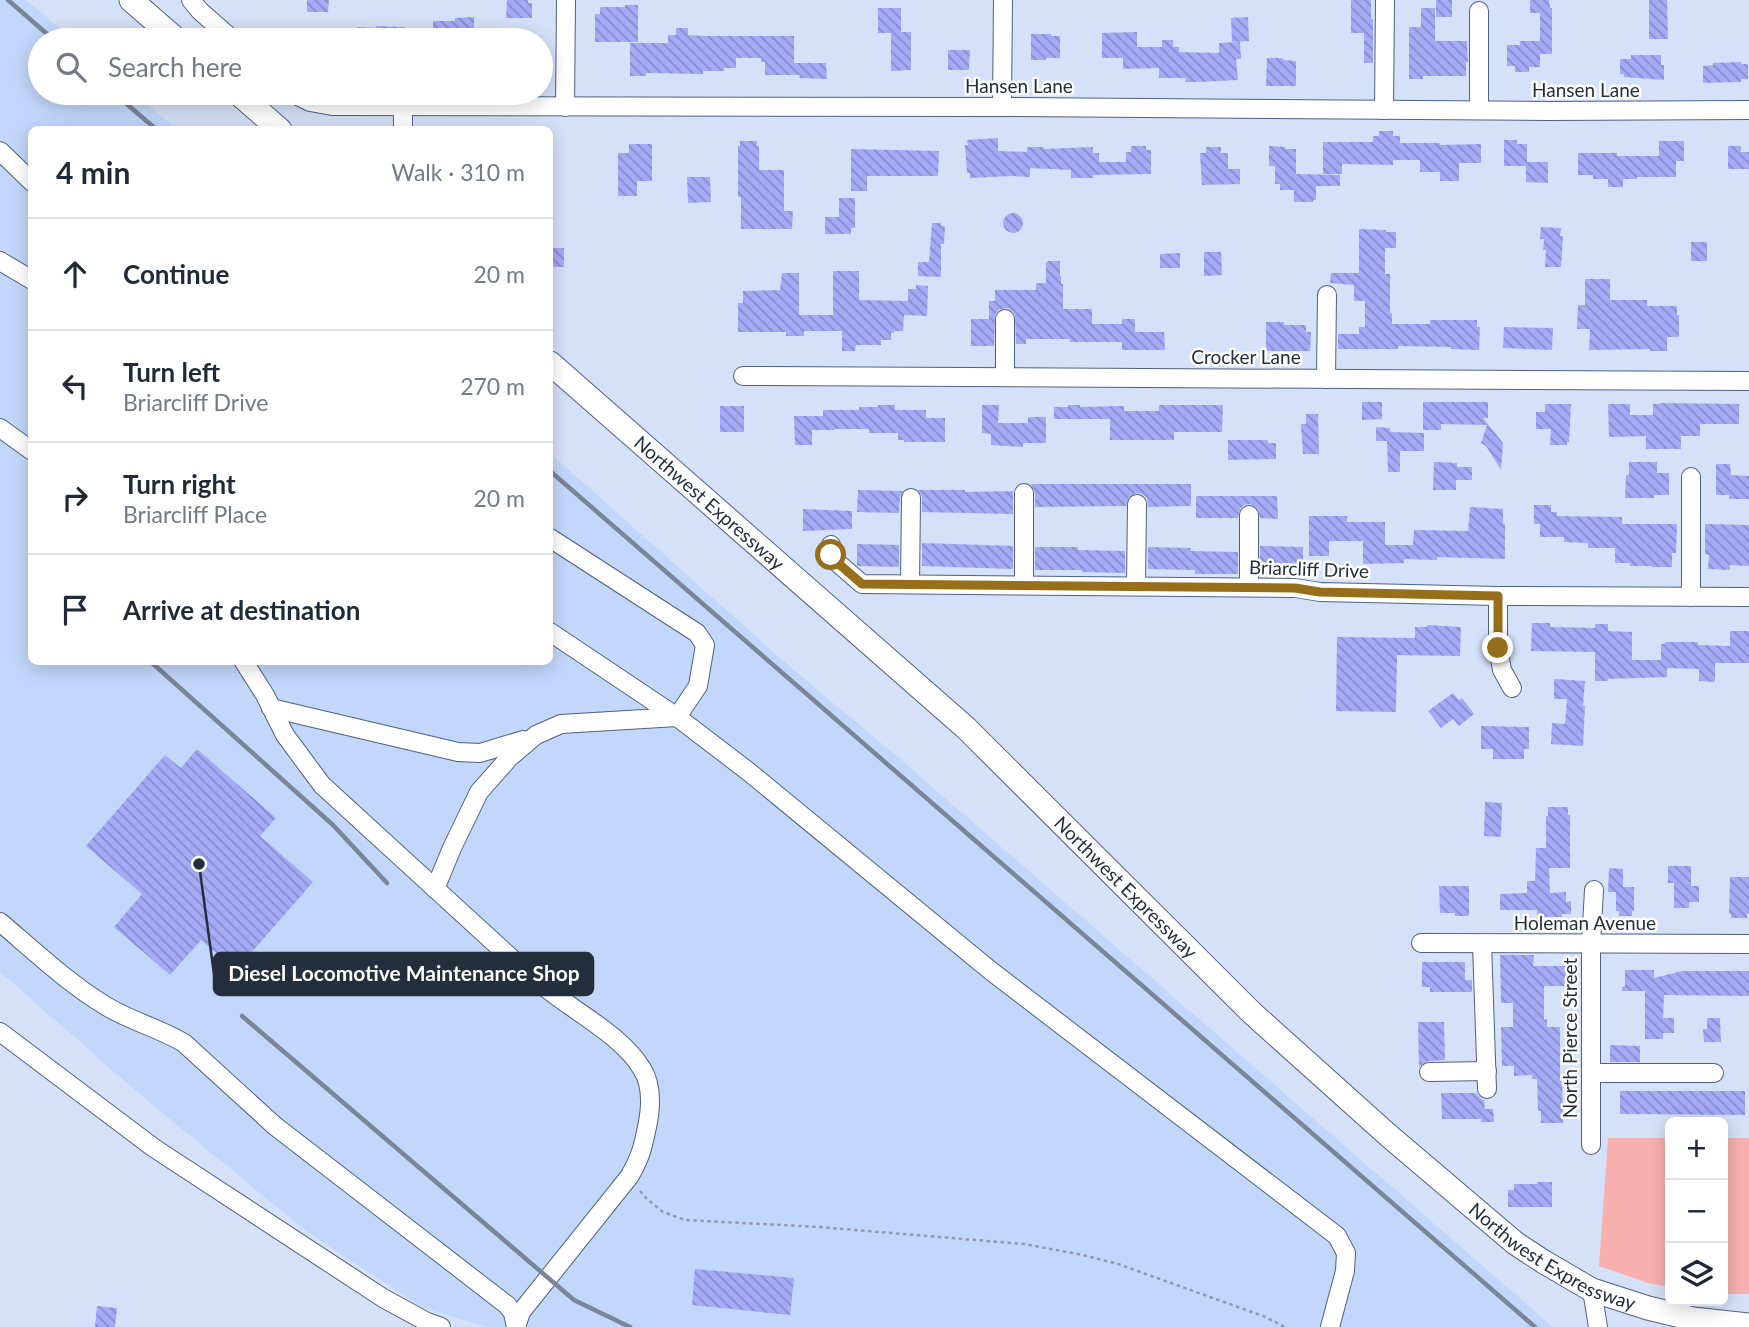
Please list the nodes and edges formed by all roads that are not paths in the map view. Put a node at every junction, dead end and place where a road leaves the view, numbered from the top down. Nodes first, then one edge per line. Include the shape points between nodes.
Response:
1 (131, 0) edge
2 (191, 0) edge
3 (566, 0) edge
4 (1003, 0) edge
5 (1385, 0) edge
6 (1479, 11) dead end
7 (163, 28) edge
8 (219, 28) edge
9 (252, 105) edge
10 (326, 105) edge
11 (403, 107) junction
12 (565, 107) junction
13 (1002, 107) junction
14 (1384, 110) junction
15 (1479, 110) junction
16 (1749, 110) edge
17 (275, 126) edge
18 (402, 126) edge
19 (0, 152) edge
20 (28, 178) edge
21 (0, 261) edge
22 (28, 278) edge
23 (1327, 295) dead end
24 (1005, 319) dead end
25 (553, 366) edge
26 (743, 376) dead end
27 (1005, 377) junction
28 (1326, 379) junction
29 (1749, 381) edge
30 (0, 428) edge
31 (28, 448) edge
32 (1691, 477) dead end
33 (1024, 493) dead end
34 (911, 498) dead end
35 (1137, 505) dead end
36 (1250, 515) dead end
37 (553, 540) edge
38 (831, 545) dead end
39 (910, 584) junction
40 (1024, 585) junction
41 (1136, 586) junction
42 (1249, 587) junction
43 (1498, 596) junction
44 (1691, 597) junction
45 (1749, 597) edge
46 (553, 634) edge
47 (246, 665) edge
48 (1512, 688) dead end
49 (271, 708) junction
50 (677, 717) junction
51 (536, 736) junction
52 (435, 889) junction
53 (1594, 890) dead end
54 (0, 922) edge
55 (1421, 943) dead end
56 (1482, 944) junction
57 (1591, 944) junction
58 (1749, 944) edge
59 (0, 1032) edge
60 (1429, 1072) dead end
61 (1591, 1073) junction
62 (1714, 1073) dead end
63 (1591, 1145) dead end
64 (1592, 1290) junction
65 (1749, 1325) edge
66 (441, 1327) edge
67 (516, 1327) edge
68 (1330, 1327) edge
69 (1598, 1327) edge

1 - 7 main road
2 - 8 street
3 - 12 street
4 - 13 street
5 - 14 street
6 - 15 street
9 - 17 main road
10 - 11 street, Hansen Lane
11 - 12 street, Hansen Lane
11 - 18 street
12 - 13 street, Hansen Lane
13 - 14 street, Hansen Lane
14 - 15 street, Hansen Lane
15 - 16 street, Hansen Lane
19 - 20 street
21 - 22 street
23 - 28 street
24 - 27 street
25 - 64 main road, Northwest Expressway via 966,729 1252,1013 1378,1126 1515,1243
26 - 27 street, Crocker Lane
27 - 28 street, Crocker Lane
28 - 29 street, Crocker Lane
30 - 31 street
32 - 44 street
33 - 40 street
34 - 39 street
35 - 41 street
36 - 42 street
37 - 50 street via 696,633 705,645 698,686
38 - 39 street, Briarcliff Drive via 832,558 860,583
39 - 40 street, Briarcliff Drive
40 - 41 street, Briarcliff Drive
41 - 42 street, Briarcliff Drive
42 - 43 street, Briarcliff Drive
43 - 44 street, Briarcliff Drive
43 - 48 street via 1498,648
44 - 45 street, Briarcliff Drive
46 - 50 street
47 - 49 street
49 - 51 street via 458,752 480,753
49 - 52 street via 285,736 322,785
50 - 51 street via 561,724
50 - 68 street via 991,971 1337,1236 1346,1262
51 - 52 street via 479,792
52 - 67 street via 534,979 633,1056 643,1069 649,1090 650,1111 639,1163 522,1311
53 - 57 street, North Pierce Street
54 - 67 street via 104,1006 184,1044 275,1126 507,1305
55 - 56 street, Holeman Avenue
56 - 57 street, Holeman Avenue
56 - 60 street via 1487,1080
57 - 58 street, Holeman Avenue
57 - 61 street, North Pierce Street
59 - 66 street via 154,1148 383,1298
61 - 62 street
61 - 63 street, North Pierce Street
64 - 65 main road, Northwest Expressway via 1693,1319
64 - 69 street

